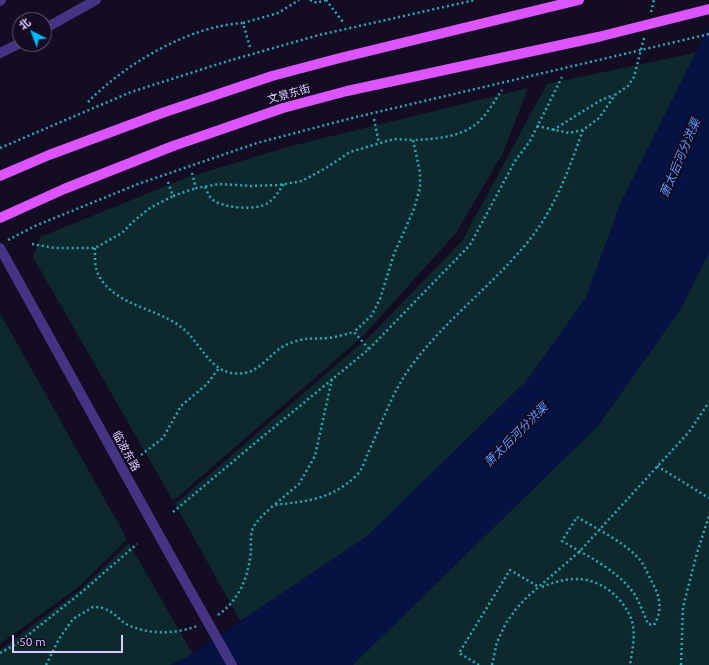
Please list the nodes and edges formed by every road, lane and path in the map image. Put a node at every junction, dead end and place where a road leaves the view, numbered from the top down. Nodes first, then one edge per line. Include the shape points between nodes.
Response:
1 (96, 0) edge
2 (299, 0) edge
3 (310, 0) edge
4 (326, 0) edge
5 (475, 0) edge
6 (579, 0) edge
7 (654, 0) edge
8 (709, 9) edge
9 (649, 18) dead end
10 (343, 22) dead end
11 (243, 23) junction
12 (52, 25) edge
13 (645, 33) dead end
14 (709, 34) edge
15 (12, 47) edge
16 (250, 47) dead end
17 (2, 53) edge
18 (562, 77) dead end
19 (502, 90) dead end
20 (615, 95) junction
21 (88, 102) dead end
22 (374, 119) dead end
23 (537, 126) junction
24 (552, 130) junction
25 (583, 130) junction
26 (413, 140) junction
27 (380, 143) junction
28 (0, 148) edge
29 (192, 173) dead end
30 (0, 176) edge
31 (168, 182) dead end
32 (285, 184) junction
33 (205, 187) junction
34 (196, 188) junction
35 (173, 196) junction
36 (0, 218) edge
37 (4, 244) edge
38 (32, 244) dead end
39 (95, 248) junction
40 (354, 332) junction
41 (369, 349) junction
42 (218, 368) junction
43 (332, 379) junction
44 (709, 402) edge
45 (141, 455) dead end
46 (657, 466) junction
47 (709, 498) edge
48 (274, 505) junction
49 (173, 512) dead end
50 (709, 516) edge
51 (598, 530) junction
52 (137, 544) dead end
53 (579, 552) junction
54 (539, 588) junction
55 (216, 617) dead end
56 (203, 624) dead end
57 (0, 653) edge
58 (46, 665) edge
59 (232, 665) edge
60 (479, 665) edge
61 (492, 665) edge
62 (630, 665) edge
63 (682, 665) edge

1 - 12 street
2 - 11 path via 278,13
3 - 4 path via 317,3
4 - 10 path
5 - 28 path via 319,36 228,61 131,92
6 - 30 main road, 文景东街 via 272,76 162,113
7 - 9 path
8 - 36 main road, 文景东街, bridge via 598,37 347,91 283,108 165,149 64,189
11 - 16 path
11 - 21 path via 205,30 152,54 124,70
13 - 20 path via 634,77 628,86
14 - 37 path, bridge via 352,118 257,143 138,184 35,226
15 - 17 street
18 - 23 path
19 - 26 path via 484,117 465,131 435,139
20 - 24 path via 601,100
20 - 25 path via 599,118
22 - 27 path
23 - 24 path
23 - 41 path via 470,245
24 - 25 path via 569,133
25 - 48 path via 564,179 534,234 440,333 407,372 388,406 358,474 336,492 316,499
26 - 27 path via 394,139
26 - 40 path via 420,172 420,188 414,209 394,254 380,299 371,316
27 - 32 path via 350,152 302,181
29 - 34 path
31 - 35 path
32 - 33 path via 220,184
32 - 33 path via 267,204 252,208 219,203 213,200
33 - 34 path
34 - 35 path
35 - 39 path via 150,208 122,234
37 - 59 street, 临波东路, bridge via 170,555
38 - 39 path via 55,248
39 - 42 path via 96,272 103,283 126,300 174,322
40 - 41 path
40 - 42 path via 328,338 303,338 285,345 257,368 244,373 230,373
41 - 43 path
42 - 45 path via 208,384 181,406 163,438
43 - 48 path via 316,456 299,484
43 - 49 path
44 - 46 path via 689,432
46 - 47 path
46 - 51 path
48 - 55 path via 252,530 250,560 246,578 238,595 227,609
50 - 63 path via 683,607
51 - 53 path
51 - 53 path via 577,517 562,541
51 - 53 path via 640,560 657,592 660,604 659,616 654,625 648,624 636,596 625,583
52 - 57 path via 18,643
53 - 54 path
54 - 60 path via 510,570 459,653
54 - 61 path via 527,597 506,623 497,642
54 - 62 path via 567,579 587,580 603,586 617,597 628,612 633,626 634,642
56 - 58 path via 190,629 167,632 143,631 105,609 93,607 73,619

